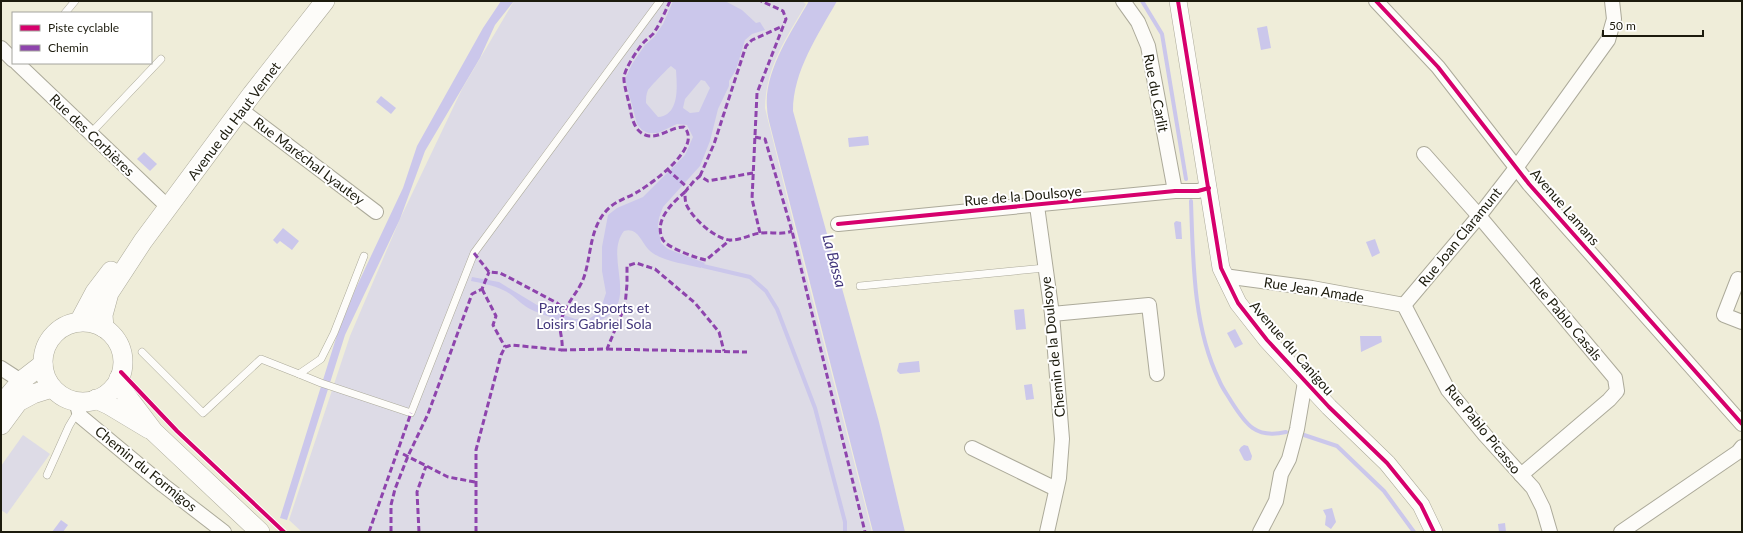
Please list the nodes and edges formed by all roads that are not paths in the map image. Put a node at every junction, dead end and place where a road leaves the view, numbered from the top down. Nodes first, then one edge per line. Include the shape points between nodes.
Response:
1 (75, 1) edge
2 (660, 1) edge
3 (1123, 1) edge
4 (1178, 1) edge
5 (1376, 1) edge
6 (1612, 1) edge
7 (319, 3) edge
8 (65, 12) edge
9 (1, 48) edge
10 (12, 58) edge
11 (161, 59) dead end
12 (18, 64) edge
13 (241, 110) junction
14 (90, 134) junction
15 (1424, 154) dead end
16 (1516, 168) junction
17 (1209, 188) junction
18 (1175, 192) junction
19 (1037, 206) junction
20 (168, 207) junction
21 (376, 212) dead end
22 (1479, 216) junction
23 (838, 224) dead end
24 (143, 241) junction
25 (364, 256) dead end
26 (1045, 268) junction
27 (1224, 276) junction
28 (1738, 279) dead end
29 (860, 286) dead end
30 (1737, 299) edge
31 (1404, 305) junction
32 (1052, 314) junction
33 (79, 322) junction
34 (1742, 322) edge
35 (104, 328) junction
36 (142, 352) dead end
37 (43, 364) junction
38 (1, 368) edge
39 (299, 374) junction
40 (1158, 374) dead end
41 (119, 378) junction
42 (1305, 382) junction
43 (27, 388) junction
44 (52, 388) junction
45 (96, 399) junction
46 (77, 406) junction
47 (3, 414) edge
48 (1742, 424) edge
49 (154, 432) junction
50 (1742, 447) edge
51 (972, 448) dead end
52 (47, 475) dead end
53 (1521, 475) junction
54 (1056, 489) junction
55 (224, 532) edge
56 (260, 532) edge
57 (1047, 532) edge
58 (1260, 532) edge
59 (1434, 532) edge
60 (1550, 532) edge
61 (1621, 532) edge

1 - 8 lane
2 - 39 lane via 474,253 412,413
3 - 18 street, Rue du Carlit via 1138,22 1148,46
4 - 17 street, Avenue du Canigou
5 - 16 street, Avenue Lamans via 1438,67
6 - 16 street, Rue Joan Claramunt via 1614,19 1608,40
7 - 13 main road, Avenue du Haut Vernet
9 - 10 street, Rue des Corbières
11 - 14 lane
12 - 14 street, Rue des Corbières
13 - 20 main road, Avenue du Haut Vernet
13 - 21 street, Rue Maréchal Lyautey
14 - 20 street, Rue des Corbières
15 - 22 street, Rue Pablo Casals
16 - 22 street, Rue Joan Claramunt
16 - 48 street, Avenue Lamans
17 - 18 street, Rue de la Doulsoye
17 - 27 street, Avenue du Canigou
18 - 19 street, Rue de la Doulsoye
19 - 23 street, Rue de la Doulsoye
19 - 26 street, Chemin de la Doulsoye
20 - 24 main road, Avenue du Haut Vernet
22 - 31 street, Rue Joan Claramunt
22 - 53 street, Rue Pablo Casals via 1615,378 1616,392 1609,400
24 - 33 main road, Avenue du Haut Vernet via 100,283
24 - 35 main road, Avenue du Haut Vernet via 109,293 103,315
25 - 39 lane via 321,360
26 - 29 lane
26 - 32 street, Chemin de la Doulsoye
27 - 31 street, Rue Jean Amade via 1312,288
27 - 42 street, Avenue du Canigou via 1238,303
28 - 30 street
30 - 34 street via 1724,315
31 - 53 street, Rue Pablo Picasso via 1448,390
32 - 40 street via 1149,305
32 - 54 street, Chemin de la Doulsoye via 1062,440
33 - 35 main road via 92,323
33 - 37 main road via 67,325 49,340
35 - 41 main road via 115,338 122,353
36 - 39 lane via 203,413 261,359
37 - 43 main road
37 - 44 main road
38 - 43 street
41 - 45 main road via 113,387
41 - 49 main road via 126,395
42 - 58 street via 1289,459 1281,474 1276,501
42 - 59 street, Avenue du Canigou via 1387,463 1421,504
43 - 44 main road
43 - 47 main road
44 - 46 main road
45 - 46 main road
45 - 49 main road
46 - 52 lane
46 - 55 street, Chemin du Formigos via 80,416 102,435
49 - 56 main road
50 - 61 street
51 - 54 street
53 - 60 street, Rue Pablo Picasso via 1533,488 1543,508
54 - 57 street, Chemin de la Doulsoye

